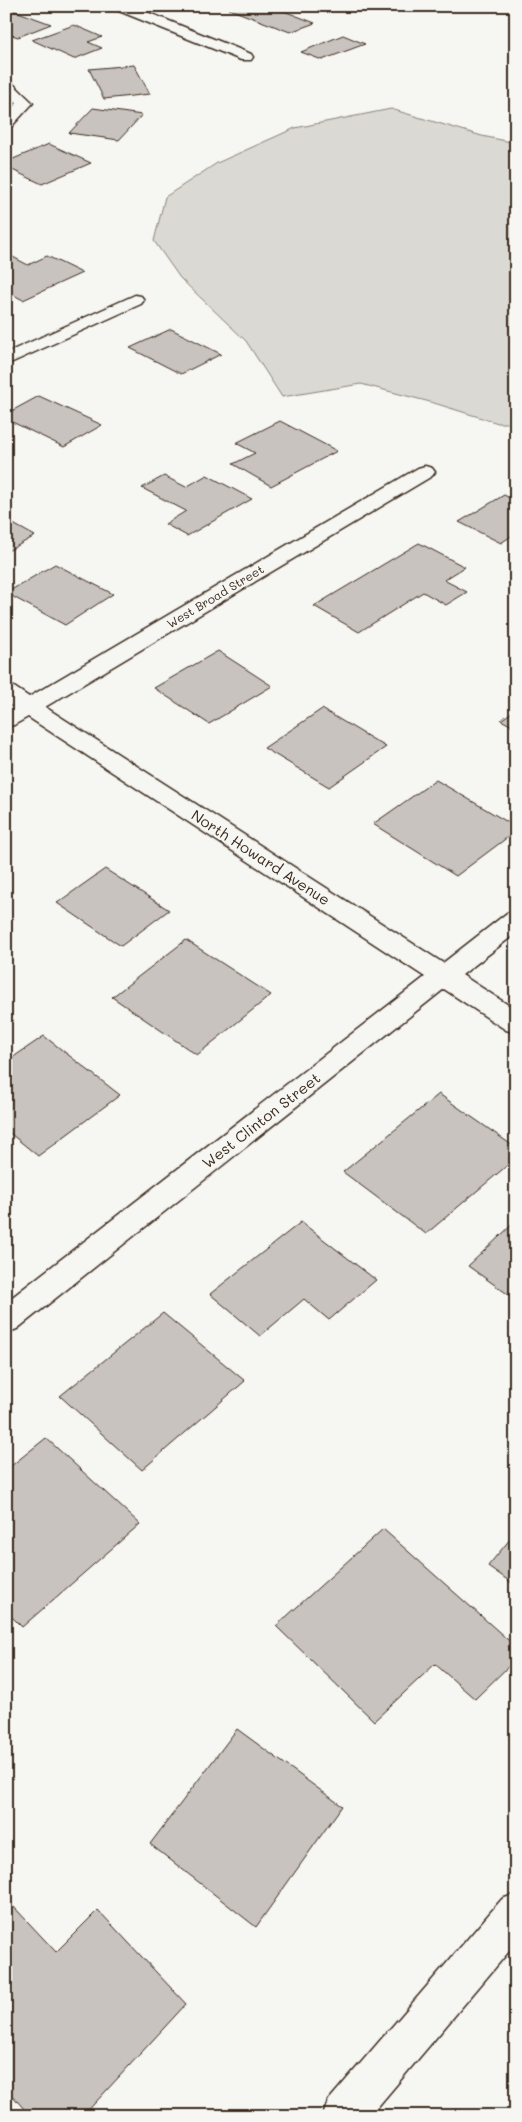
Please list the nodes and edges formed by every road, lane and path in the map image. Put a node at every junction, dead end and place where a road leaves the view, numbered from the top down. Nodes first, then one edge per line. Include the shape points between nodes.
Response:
1 (119, 6) edge
2 (246, 57) dead end
3 (6, 85) edge
4 (6, 124) edge
5 (135, 300) dead end
6 (6, 360) edge
7 (425, 472) dead end
8 (6, 692) edge
9 (28, 706) junction
10 (6, 720) edge
11 (516, 919) edge
12 (445, 976) junction
13 (516, 1023) edge
14 (6, 1320) edge
15 (516, 1913) edge
16 (343, 2116) edge

1 - 2 street
3 - 4 street via 24,103
5 - 6 street
7 - 9 street, West Broad Street
8 - 9 street, North Howard Avenue
9 - 10 street, West Broad Street
9 - 12 street, North Howard Avenue
11 - 12 street, West Clinton Street
12 - 13 street, North Howard Avenue
12 - 14 street, West Clinton Street
15 - 16 street

